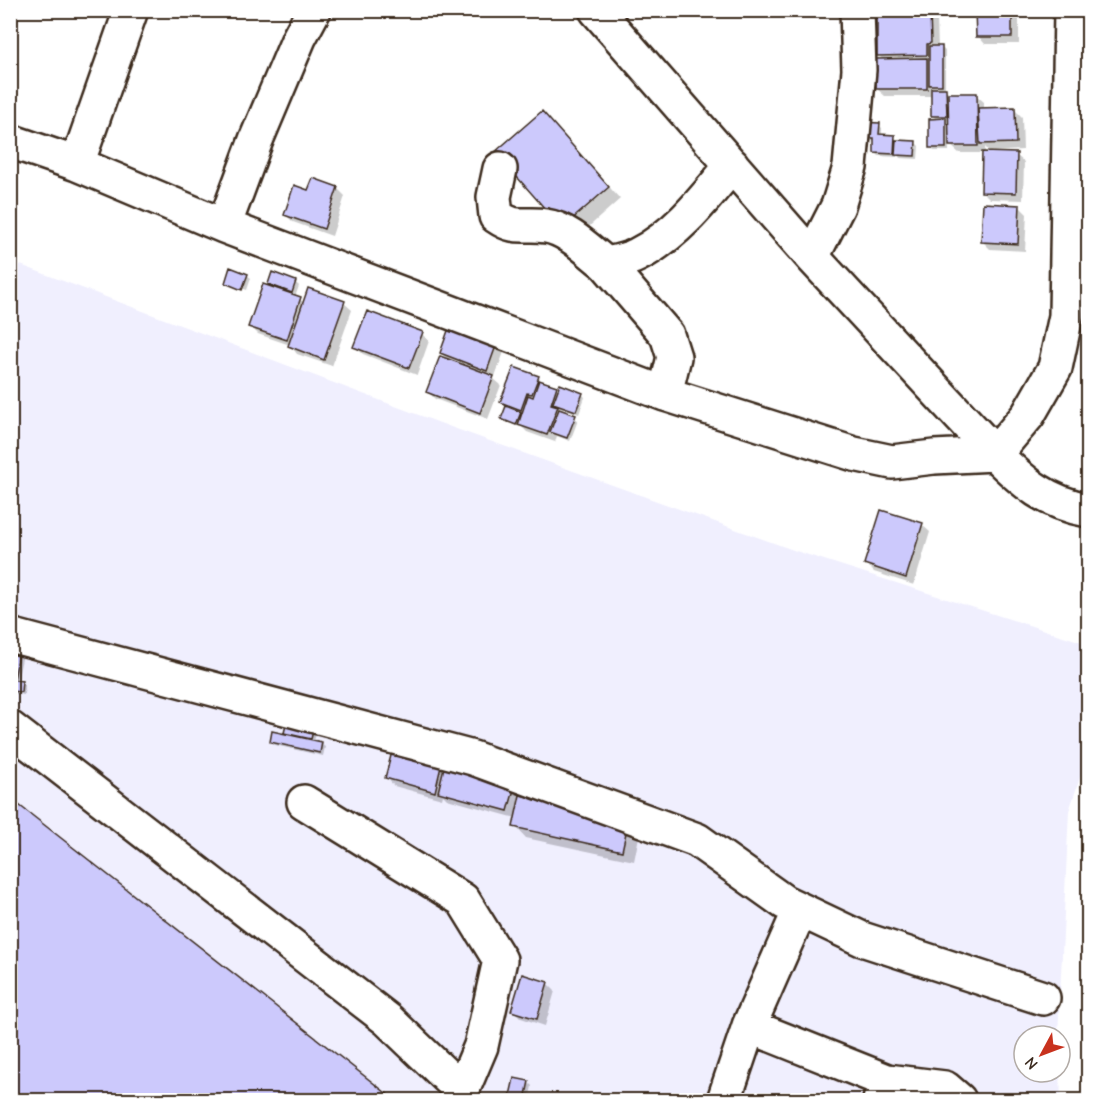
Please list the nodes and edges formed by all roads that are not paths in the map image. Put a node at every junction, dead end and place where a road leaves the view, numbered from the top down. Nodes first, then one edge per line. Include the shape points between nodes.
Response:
1 (131, 10) edge
2 (314, 10) edge
3 (596, 10) edge
4 (857, 10) edge
5 (1071, 10) edge
6 (10, 141) edge
7 (77, 164) junction
8 (732, 165) junction
9 (500, 169) dead end
10 (224, 226) junction
11 (812, 257) junction
12 (606, 264) junction
13 (665, 394) junction
14 (995, 454) junction
15 (1089, 510) edge
16 (10, 635) edge
17 (10, 728) edge
18 (304, 802) dead end
19 (800, 910) junction
20 (1043, 998) dead end
21 (749, 1026) junction
22 (883, 1091) edge
23 (460, 1096) edge
24 (724, 1101) edge
25 (959, 1101) edge

1 - 7 street
2 - 10 street via 256,140
3 - 8 street
4 - 11 street via 859,70 850,166 838,206
5 - 14 street via 1066,316 1055,368 1028,416
6 - 7 street
7 - 10 street
8 - 11 street
8 - 12 street via 696,209 651,247 635,257
9 - 12 street via 494,197 496,216 510,225 548,226 568,235
10 - 13 street
11 - 14 street
12 - 13 street via 667,335 674,357
13 - 14 street via 854,454 892,462
14 - 15 street via 1024,483 1068,506
16 - 19 street via 473,758 698,840
17 - 23 street via 388,1020
18 - 23 street via 463,900 500,960 482,1046
19 - 20 street via 862,939
19 - 21 street
21 - 22 street
21 - 24 street
22 - 25 street via 945,1088

